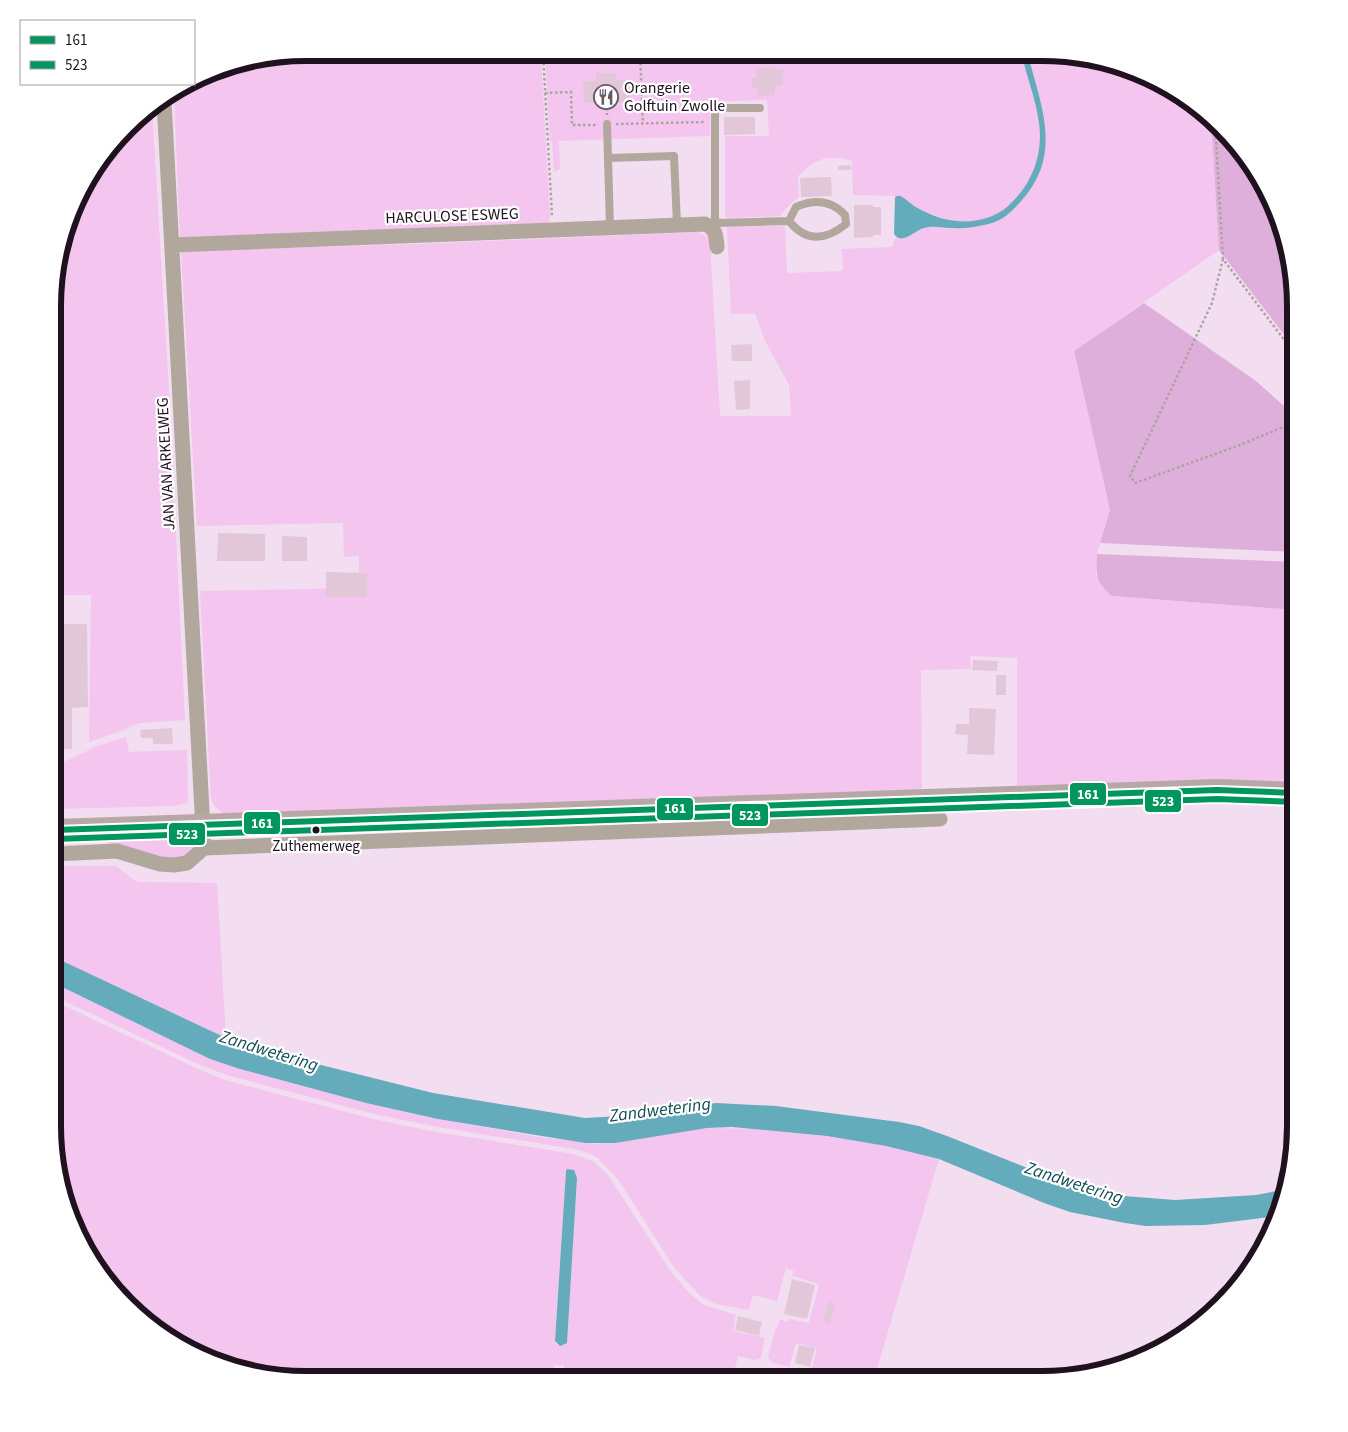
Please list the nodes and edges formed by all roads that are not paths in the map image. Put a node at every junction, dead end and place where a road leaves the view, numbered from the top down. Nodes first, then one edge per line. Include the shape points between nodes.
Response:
1 (164, 107) edge
2 (760, 108) dead end
3 (607, 124) road end
4 (608, 158) junction
5 (789, 221) junction
6 (677, 225) junction
7 (713, 225) junction
8 (610, 227) junction
9 (173, 245) junction
10 (717, 247) dead end
11 (1287, 793) edge
12 (940, 819) dead end
13 (203, 825) junction
14 (61, 830) edge
15 (204, 848) junction
16 (61, 854) edge

1 - 9 street, JAN VAN ARKELWEG
2 - 7 lane via 714,108
3 - 4 lane
4 - 6 lane via 674,156
4 - 8 lane
5 - 5 lane via 798,232 812,237 827,236 846,224 846,215 839,208 809,201 796,207
5 - 7 lane
6 - 7 street, HARCULOSE ESWEG
6 - 8 street, HARCULOSE ESWEG
7 - 10 street
8 - 9 street, HARCULOSE ESWEG
9 - 13 street, JAN VAN ARKELWEG
11 - 13 main road via 1218,790
12 - 15 street
13 - 14 main road
13 - 15 street, JAN VAN ARKELWEG
15 - 16 street via 187,863 174,865 160,864 117,850

